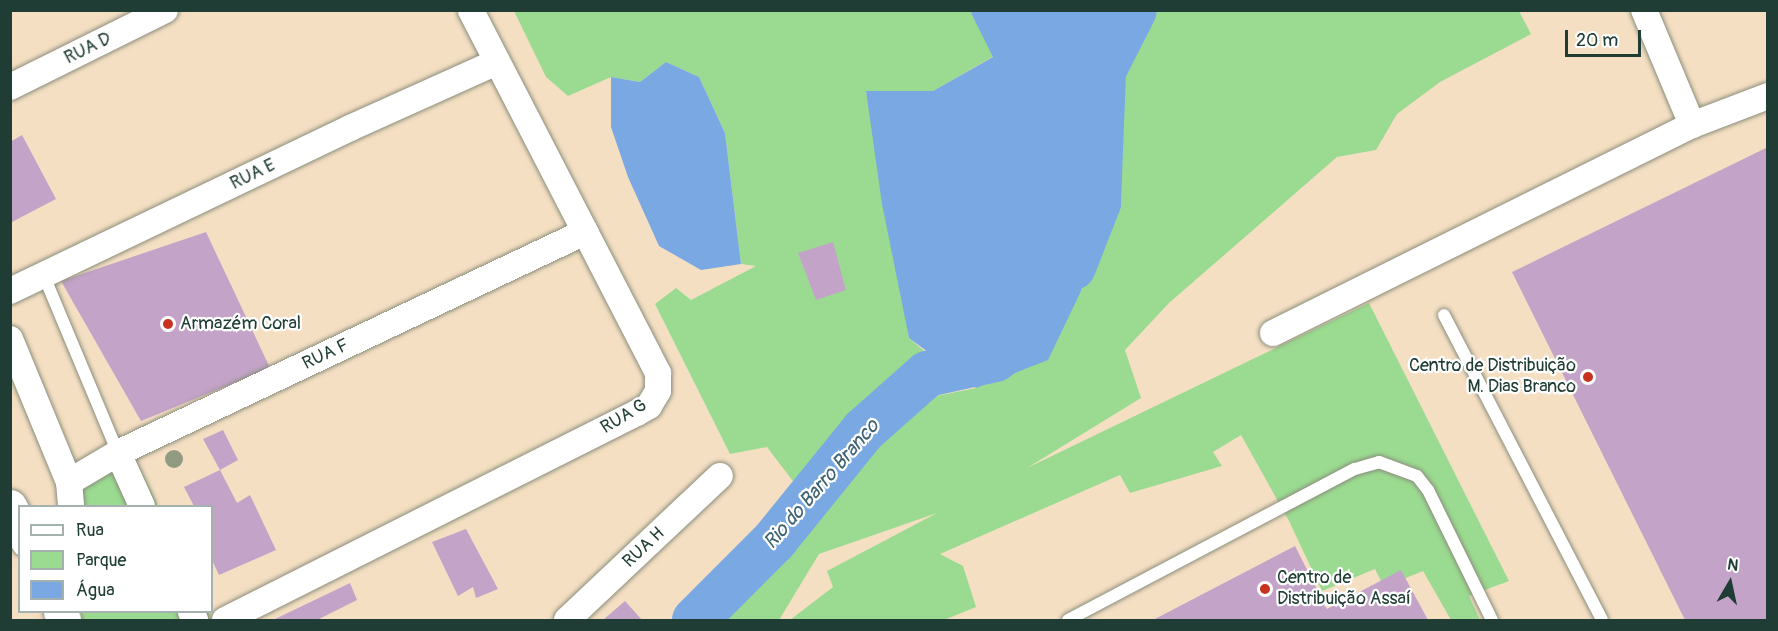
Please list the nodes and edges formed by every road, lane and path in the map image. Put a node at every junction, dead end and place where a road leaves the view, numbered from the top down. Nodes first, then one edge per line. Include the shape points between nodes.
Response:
1 (165, 10) edge
2 (1644, 10) edge
3 (476, 21) edge
4 (497, 62) junction
5 (10, 87) edge
6 (1767, 96) edge
7 (1692, 125) junction
8 (585, 232) junction
9 (44, 276) junction
10 (10, 291) edge
11 (1443, 315) dead end
12 (1273, 333) dead end
13 (10, 339) edge
14 (117, 453) junction
15 (720, 476) dead end
16 (70, 494) edge
17 (141, 505) edge
18 (10, 506) edge
19 (18, 521) edge
20 (225, 621) edge
21 (567, 621) edge
22 (1068, 621) edge
23 (1492, 621) edge
24 (1602, 621) edge

1 - 5 street, RUA D
2 - 7 street
3 - 4 street, RUA G
4 - 8 street, RUA G
4 - 9 street, RUA E via 350,128
6 - 7 street
7 - 12 street
8 - 14 street, RUA F
8 - 20 street, RUA G via 658,373 658,391 649,406
9 - 10 street, RUA E
9 - 14 lane
11 - 24 lane
13 - 16 street
14 - 16 street, RUA F
14 - 17 street
15 - 21 street, RUA H
18 - 19 highway
22 - 23 lane via 1355,469 1379,462 1417,476 1428,490

